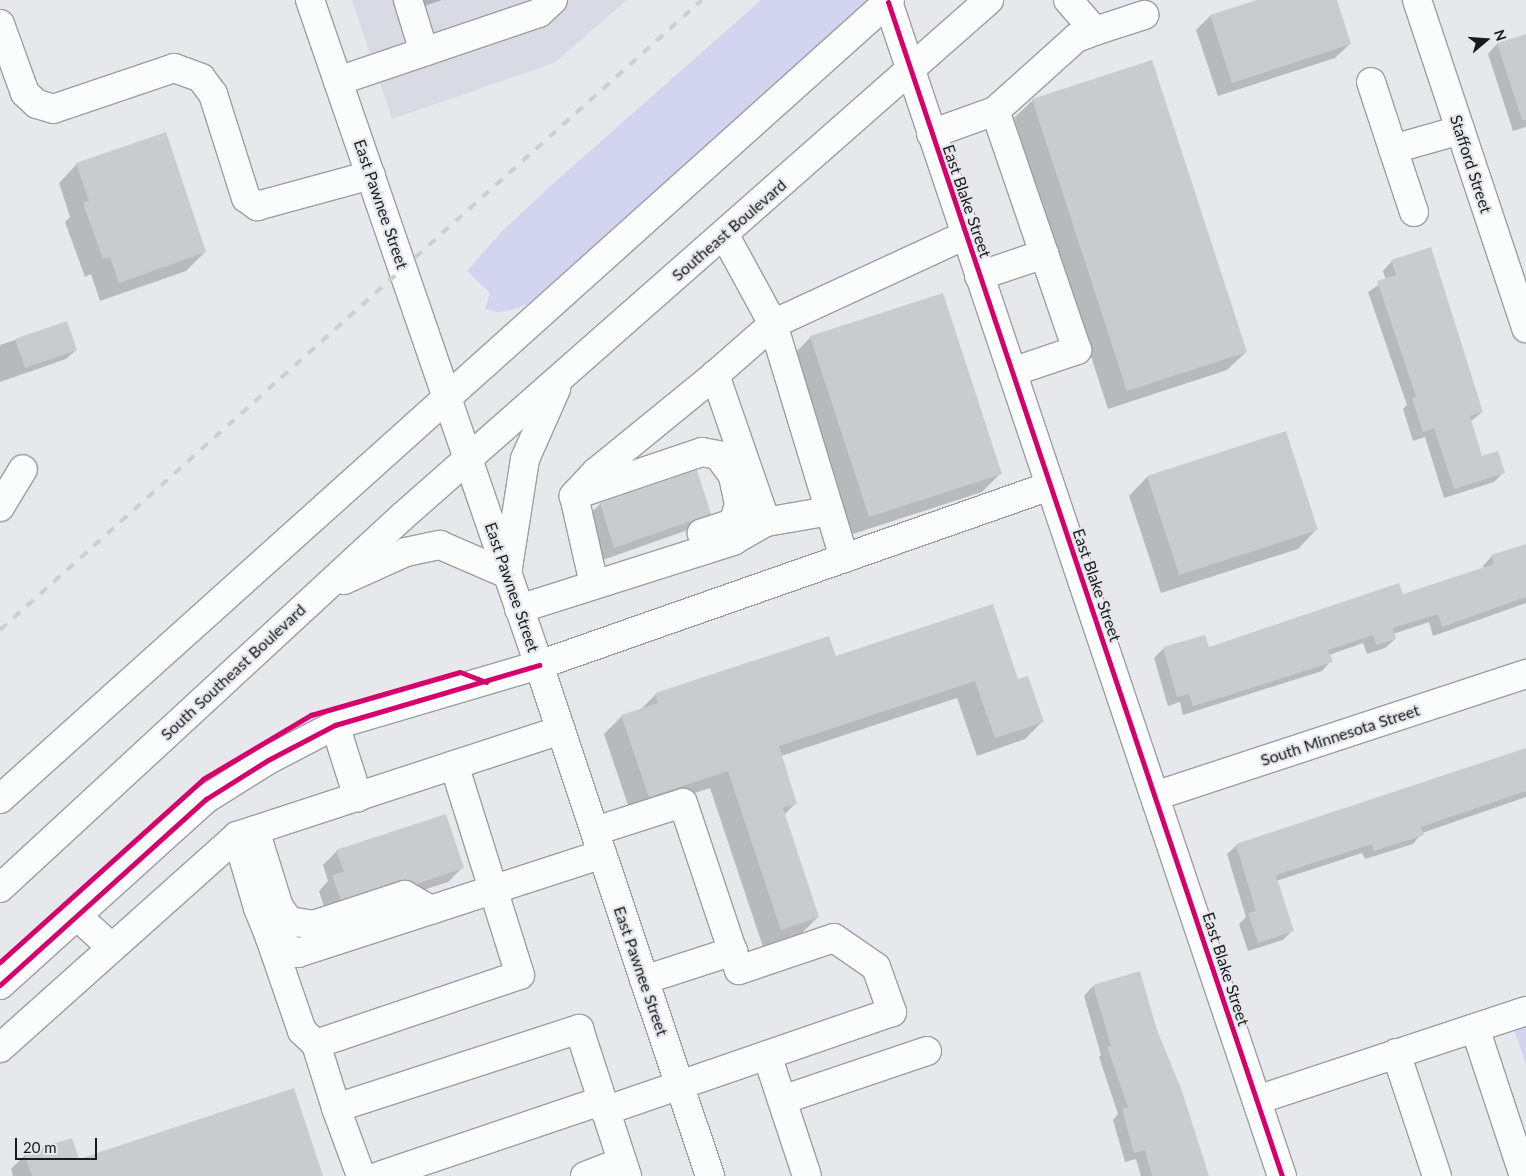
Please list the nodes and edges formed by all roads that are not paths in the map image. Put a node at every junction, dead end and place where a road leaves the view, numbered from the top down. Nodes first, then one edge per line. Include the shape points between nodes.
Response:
1 (310, 0) edge
2 (408, 0) edge
3 (552, 0) edge
4 (988, 0) edge
5 (1068, 0) edge
6 (1418, 0) edge
7 (889, 1) edge
8 (1144, 16) dead end
9 (0, 24) edge
10 (1095, 32) junction
11 (424, 52) junction
12 (910, 72) junction
13 (338, 81) junction
14 (1371, 82) dead end
15 (994, 111) junction
16 (1460, 130) junction
17 (931, 134) junction
18 (1393, 149) junction
19 (371, 175) junction
20 (1414, 212) dead end
21 (724, 234) junction
22 (966, 235) junction
23 (1044, 254) junction
24 (979, 276) junction
25 (773, 324) junction
26 (1526, 328) edge
27 (1012, 372) junction
28 (563, 374) junction
29 (715, 375) junction
30 (448, 398) junction
31 (468, 457) junction
32 (23, 469) dead end
33 (1050, 486) junction
34 (574, 496) junction
35 (0, 507) edge
36 (829, 511) junction
37 (766, 522) junction
38 (844, 558) junction
39 (507, 574) junction
40 (602, 582) junction
41 (320, 592) junction
42 (519, 608) junction
43 (539, 665) junction
44 (1526, 674) edge
45 (334, 725) junction
46 (561, 730) junction
47 (454, 765) junction
48 (1155, 796) junction
49 (358, 797) junction
50 (0, 799) edge
51 (246, 833) junction
52 (598, 843) junction
53 (0, 888) edge
54 (494, 889) junction
55 (431, 910) junction
56 (77, 916) junction
57 (270, 938) junction
58 (112, 948) junction
59 (733, 951) junction
60 (644, 980) junction
61 (0, 985) edge
62 (1526, 1011) edge
63 (1475, 1028) junction
64 (316, 1044) junction
65 (0, 1048) edge
66 (927, 1051) dead end
67 (1396, 1053) junction
68 (767, 1055) junction
69 (680, 1085) junction
70 (782, 1100) junction
71 (1256, 1100) junction
72 (603, 1106) junction
73 (336, 1108) junction
74 (625, 1169) edge
75 (361, 1176) edge
76 (379, 1176) edge
77 (585, 1176) edge
78 (710, 1176) edge
79 (808, 1176) edge
80 (1282, 1176) edge
81 (1437, 1176) edge
82 (1524, 1176) edge

1 - 13 main road, East Pawnee Street
2 - 11 main road
3 - 11 main road via 539,13
4 - 12 main road, Southeast Boulevard
5 - 10 main road
6 - 16 main road, Stafford Street
7 - 12 main road, East Blake Street
7 - 30 main road
8 - 10 main road
9 - 19 main road via 25,93 37,104 53,109 174,68 201,78 213,94 246,198 257,206
10 - 15 main road via 1076,38
11 - 13 main road
12 - 17 main road, East Blake Street
12 - 21 main road, Southeast Boulevard
13 - 19 main road, East Pawnee Street
14 - 18 main road
15 - 17 main road
15 - 23 main road
16 - 18 main road
16 - 26 main road, Stafford Street
17 - 22 main road, East Blake Street
18 - 20 main road
19 - 30 main road, East Pawnee Street
21 - 25 main road
21 - 28 main road, Southeast Boulevard
22 - 24 main road, East Blake Street
22 - 25 main road
23 - 24 main road
23 - 27 main road via 1077,350
24 - 27 main road, East Blake Street
25 - 29 main road
25 - 36 main road
27 - 33 main road, East Blake Street
28 - 31 main road, Southeast Boulevard
28 - 39 main road via 539,421 525,459
29 - 34 main road via 596,472
29 - 37 main road
30 - 31 main road, East Pawnee Street
30 - 50 main road
31 - 39 main road, East Pawnee Street
31 - 41 main road, South Southeast Boulevard
32 - 35 main road
33 - 38 main road
33 - 48 main road, East Blake Street
34 - 40 main road
34 - 40 main road via 702,452 718,455 733,476 740,505 733,523 633,557
36 - 37 main road
36 - 38 main road
37 - 40 main road via 733,541
38 - 43 main road
39 - 41 main road via 440,544 406,552
39 - 42 main road, East Pawnee Street
40 - 42 main road
41 - 53 main road, South Southeast Boulevard
42 - 43 main road, East Pawnee Street
43 - 45 main road
43 - 46 main road, East Pawnee Street
44 - 48 main road, South Minnesota Street
45 - 49 main road
45 - 56 main road via 268,760 206,799
46 - 47 main road
46 - 52 main road, East Pawnee Street
47 - 49 main road
47 - 54 main road
48 - 71 main road, East Blake Street
49 - 51 main road
51 - 55 main road via 279,906 290,921 313,925 405,895
51 - 57 main road
51 - 58 main road
52 - 54 main road
52 - 59 main road via 683,803
52 - 60 main road, East Pawnee Street
54 - 55 main road
54 - 64 main road via 520,975
55 - 57 main road via 298,953
56 - 58 main road
56 - 61 main road
57 - 64 main road via 302,1031
58 - 65 main road
59 - 60 main road
59 - 68 main road via 739,970 834,938 876,967 892,1012
60 - 69 main road, East Pawnee Street
62 - 63 main road
63 - 67 main road
63 - 82 main road
64 - 73 main road
66 - 70 main road
67 - 71 main road
67 - 81 main road
68 - 69 main road
68 - 70 main road
69 - 72 main road
69 - 78 main road, East Pawnee Street
70 - 79 main road
71 - 80 main road, East Blake Street
72 - 73 main road via 579,1029
72 - 74 main road
72 - 76 main road
73 - 75 main road
74 - 77 main road

